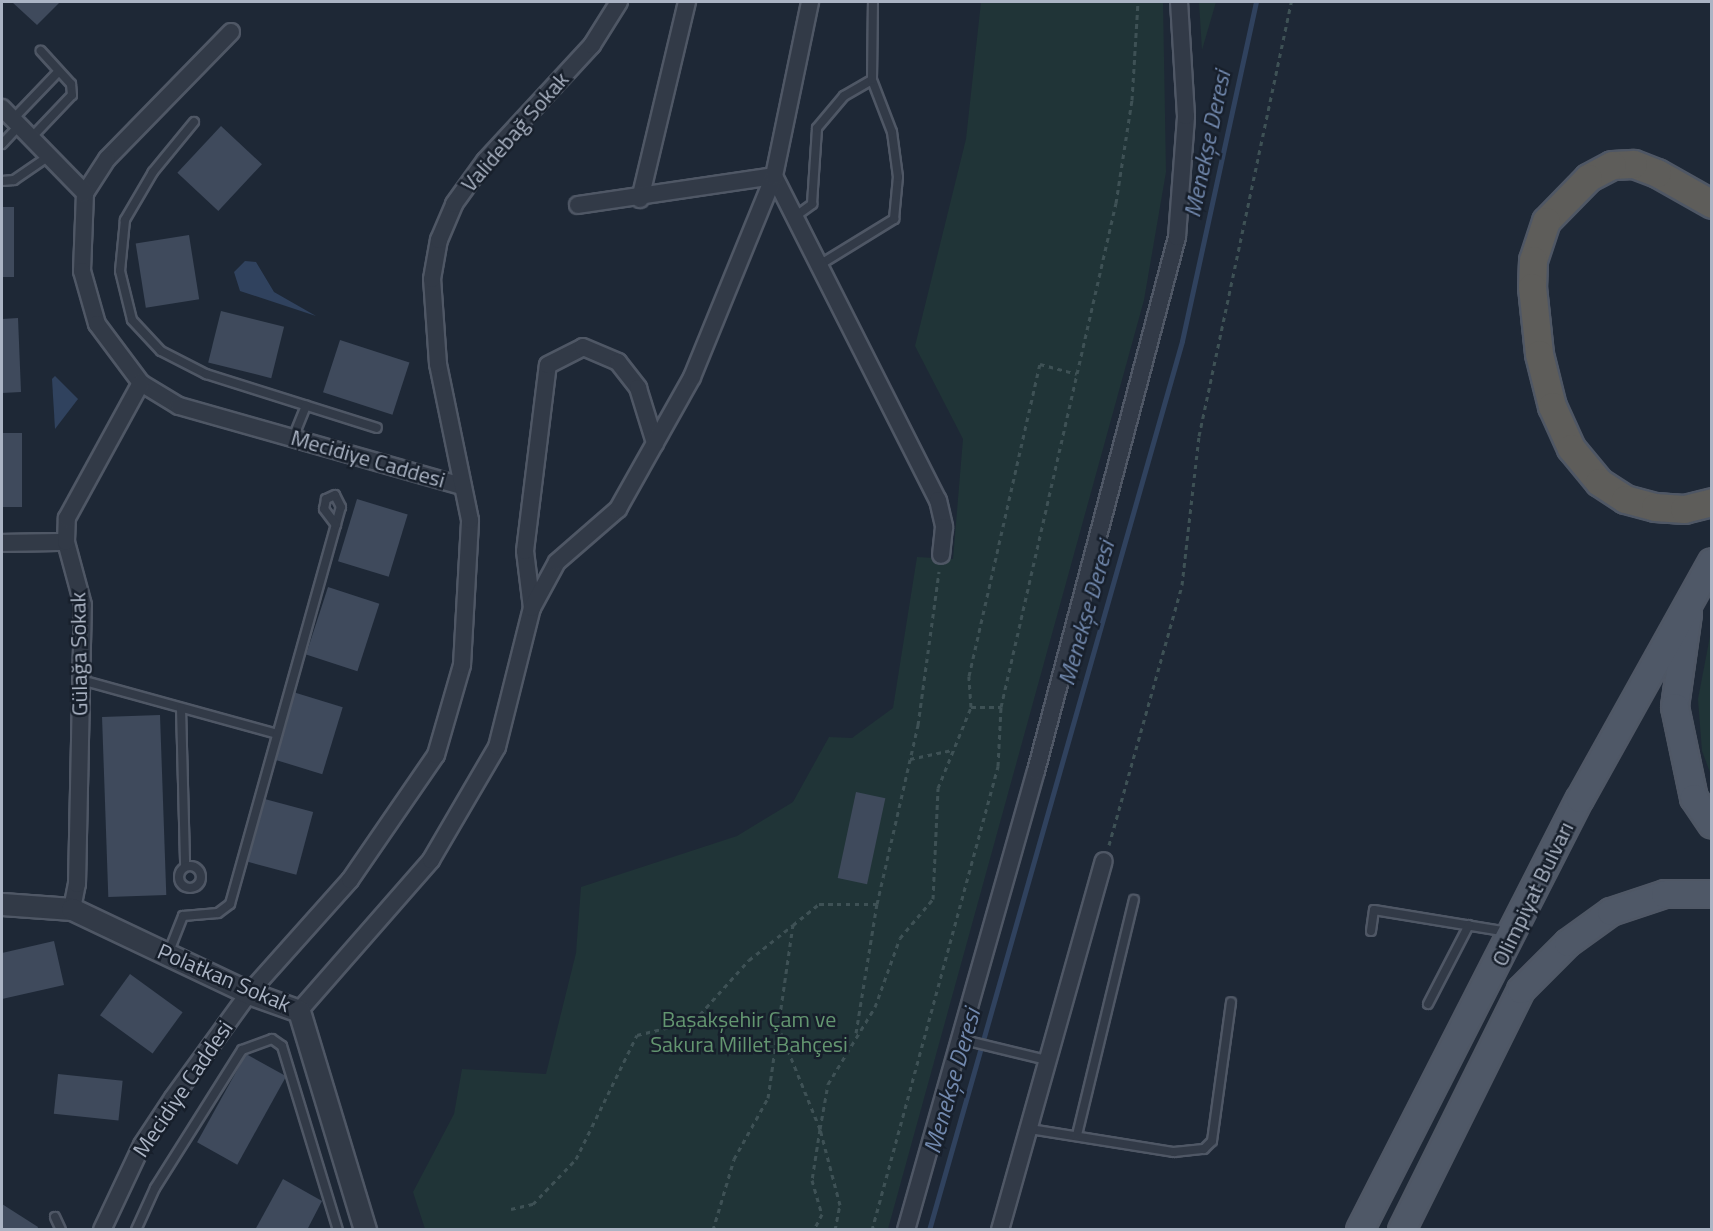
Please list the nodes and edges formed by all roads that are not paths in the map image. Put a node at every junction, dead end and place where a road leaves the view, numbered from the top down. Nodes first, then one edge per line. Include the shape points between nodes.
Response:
1 (619, 2) edge
2 (687, 2) edge
3 (810, 2) edge
4 (873, 2) edge
5 (1179, 2) edge
6 (231, 32) dead end
7 (41, 51) dead end
8 (59, 71) junction
9 (872, 80) junction
10 (194, 122) dead end
11 (16, 123) edge
12 (2, 144) edge
13 (49, 156) junction
14 (774, 176) junction
15 (2, 181) edge
16 (85, 193) junction
17 (640, 199) junction
18 (1712, 204) edge
19 (578, 205) dead end
20 (793, 218) junction
21 (816, 267) junction
22 (141, 383) junction
23 (306, 405) junction
24 (377, 428) dead end
25 (293, 438) junction
26 (655, 443) junction
27 (462, 486) junction
28 (1712, 502) edge
29 (336, 525) dead end
30 (66, 542) junction
31 (2, 543) edge
32 (941, 555) road end
33 (1712, 562) edge
34 (1690, 599) junction
35 (532, 608) junction
36 (81, 680) junction
37 (182, 708) junction
38 (277, 734) junction
39 (1712, 825) edge
40 (1104, 861) road end
41 (185, 866) dead end
42 (1712, 894) edge
43 (1134, 900) dead end
44 (2, 904) edge
45 (72, 909) junction
46 (1469, 926) junction
47 (1371, 932) dead end
48 (1514, 933) junction
49 (167, 954) junction
50 (249, 993) junction
51 (1232, 1002) dead end
52 (1428, 1004) dead end
53 (299, 1011) junction
54 (960, 1039) junction
55 (1050, 1061) junction
56 (1030, 1129) junction
57 (1077, 1136) junction
58 (55, 1217) dead end
59 (61, 1230) edge
60 (102, 1230) edge
61 (136, 1230) edge
62 (338, 1230) edge
63 (365, 1230) edge
64 (906, 1230) edge
65 (1000, 1230) edge
66 (1360, 1230) edge
67 (1402, 1230) edge

1 - 27 street, Validebağ Sokak via 592,45 485,161 454,204 439,240 432,279 438,364
2 - 17 street
3 - 14 street
4 - 9 lane
5 - 54 street via 1186,117 1177,237
6 - 16 street, Mecidiye Caddesi via 107,159
7 - 8 lane
8 - 11 lane
8 - 11 lane via 72,95
9 - 20 lane via 844,96 817,128 812,204
9 - 21 lane via 892,132 898,177 894,219
10 - 23 lane via 153,172 125,220 120,271 132,320 162,351 206,374
11 - 12 lane
11 - 13 street
13 - 15 lane via 14,180
13 - 16 street
14 - 17 street
14 - 20 street
14 - 26 street via 692,377
16 - 22 street, Mecidiye Caddesi via 80,241 86,291 97,324
17 - 19 street
18 - 28 highway via 1657,173 1633,165 1612,165 1588,178 1546,222 1533,260 1532,287 1539,354 1552,406 1571,448 1599,482 1625,498 1655,507 1684,509
20 - 21 street
21 - 32 street via 938,500 944,527
22 - 25 street, Mecidiye Caddesi via 179,406
22 - 30 street, Gülağa Sokak via 67,518
23 - 24 lane
23 - 25 lane
25 - 27 street, Mecidiye Caddesi
26 - 35 street via 618,509 557,562
26 - 35 street via 638,388 618,362 583,347 548,365 525,551
27 - 50 street, Mecidiye Caddesi via 470,520 466,616 454,702 436,755 350,880
29 - 38 lane
30 - 31 street
30 - 36 street, Gülağa Sokak via 83,605
33 - 34 main road, Olimpiyat Bulvarı
34 - 39 main road via 1675,707 1694,798
34 - 48 main road, Olimpiyat Bulvarı via 1580,799
35 - 53 street via 497,747 431,860
36 - 37 lane
36 - 45 street, Gülağa Sokak via 77,884
37 - 38 lane
37 - 41 lane
38 - 49 lane via 230,904 218,913 183,916
40 - 55 street
42 - 67 main road via 1665,894 1611,912 1568,943 1521,990
43 - 57 lane
44 - 45 street
45 - 49 street, Polatkan Sokak
46 - 47 lane via 1374,910
46 - 48 lane
46 - 52 lane
48 - 66 main road, Olimpiyat Bulvarı
49 - 50 street, Polatkan Sokak
50 - 53 street, Polatkan Sokak
50 - 60 street, Mecidiye Caddesi via 142,1145
51 - 57 lane via 1212,1141 1204,1149 1174,1152
53 - 63 street, Polatkan Sokak
54 - 55 lane
54 - 64 street
55 - 56 street
56 - 57 lane
56 - 65 street
58 - 59 lane
61 - 62 lane via 155,1188 242,1050 272,1039 282,1046

